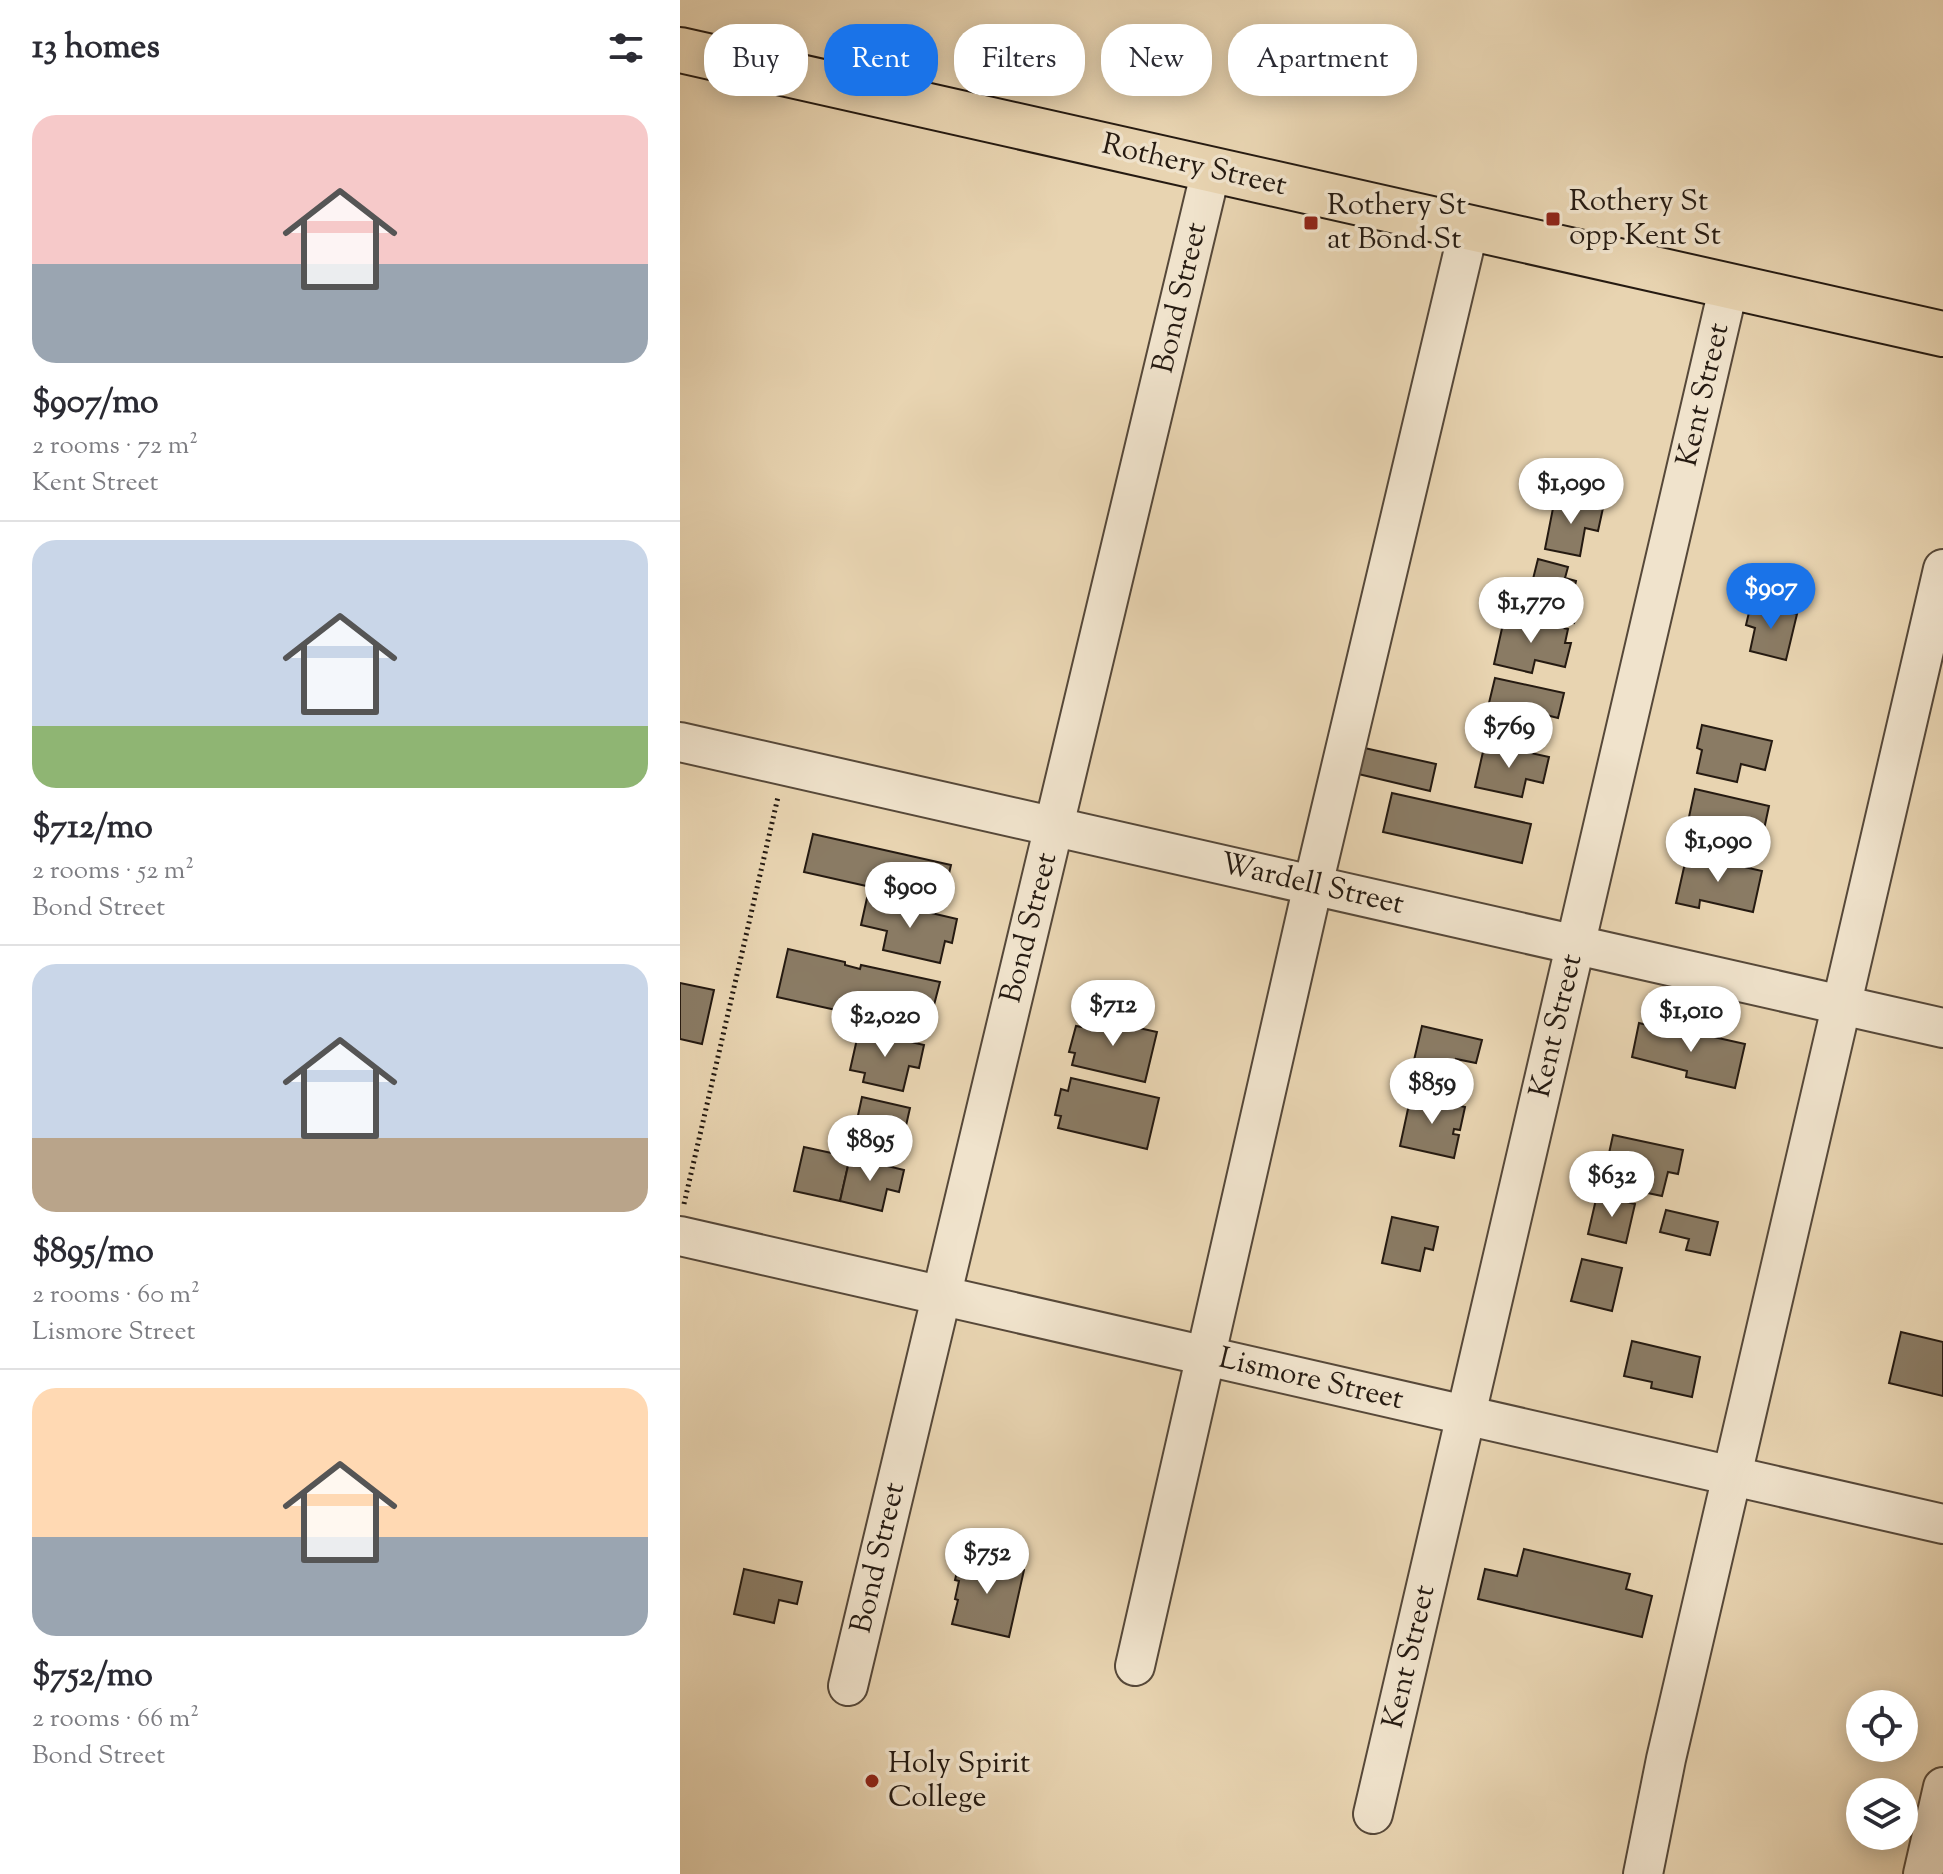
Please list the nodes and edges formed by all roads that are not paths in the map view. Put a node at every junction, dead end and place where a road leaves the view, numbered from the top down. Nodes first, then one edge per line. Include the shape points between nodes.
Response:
1 (680, 50) edge
2 (1211, 170) junction
3 (1469, 228) junction
4 (1729, 285) junction
5 (1943, 334) edge
6 (1943, 569) edge
7 (680, 742) edge
8 (1054, 827) junction
9 (1313, 885) junction
10 (1576, 945) junction
11 (1841, 1005) junction
12 (1943, 1028) edge
13 (682, 1221) edge
14 (942, 1296) junction
15 (1206, 1356) junction
16 (1466, 1415) junction
17 (1733, 1476) junction
18 (1943, 1524) edge
19 (1135, 1666) dead end
20 (848, 1686) dead end
21 (1943, 1787) edge
22 (1373, 1814) dead end
23 (1643, 1874) edge
24 (1923, 1874) edge

1 - 2 main road, Rothery Street
2 - 3 main road, Rothery Street
2 - 8 street, Bond Street
3 - 4 main road, Rothery Street
3 - 9 street
4 - 5 main road, Rothery Street
4 - 10 street, Kent Street
6 - 11 street
7 - 8 street, Wardell Street
8 - 9 street, Wardell Street
8 - 14 street, Bond Street
9 - 10 street, Wardell Street
9 - 15 street
10 - 11 street, Wardell Street
10 - 16 street, Kent Street
11 - 12 street, Wardell Street
11 - 17 street
13 - 14 street, Lismore Street
14 - 15 street, Lismore Street
14 - 20 street, Bond Street
15 - 16 street, Lismore Street
15 - 19 street
16 - 17 street, Lismore Street
16 - 22 street, Kent Street
17 - 18 street, Lismore Street
17 - 23 street
21 - 24 street

